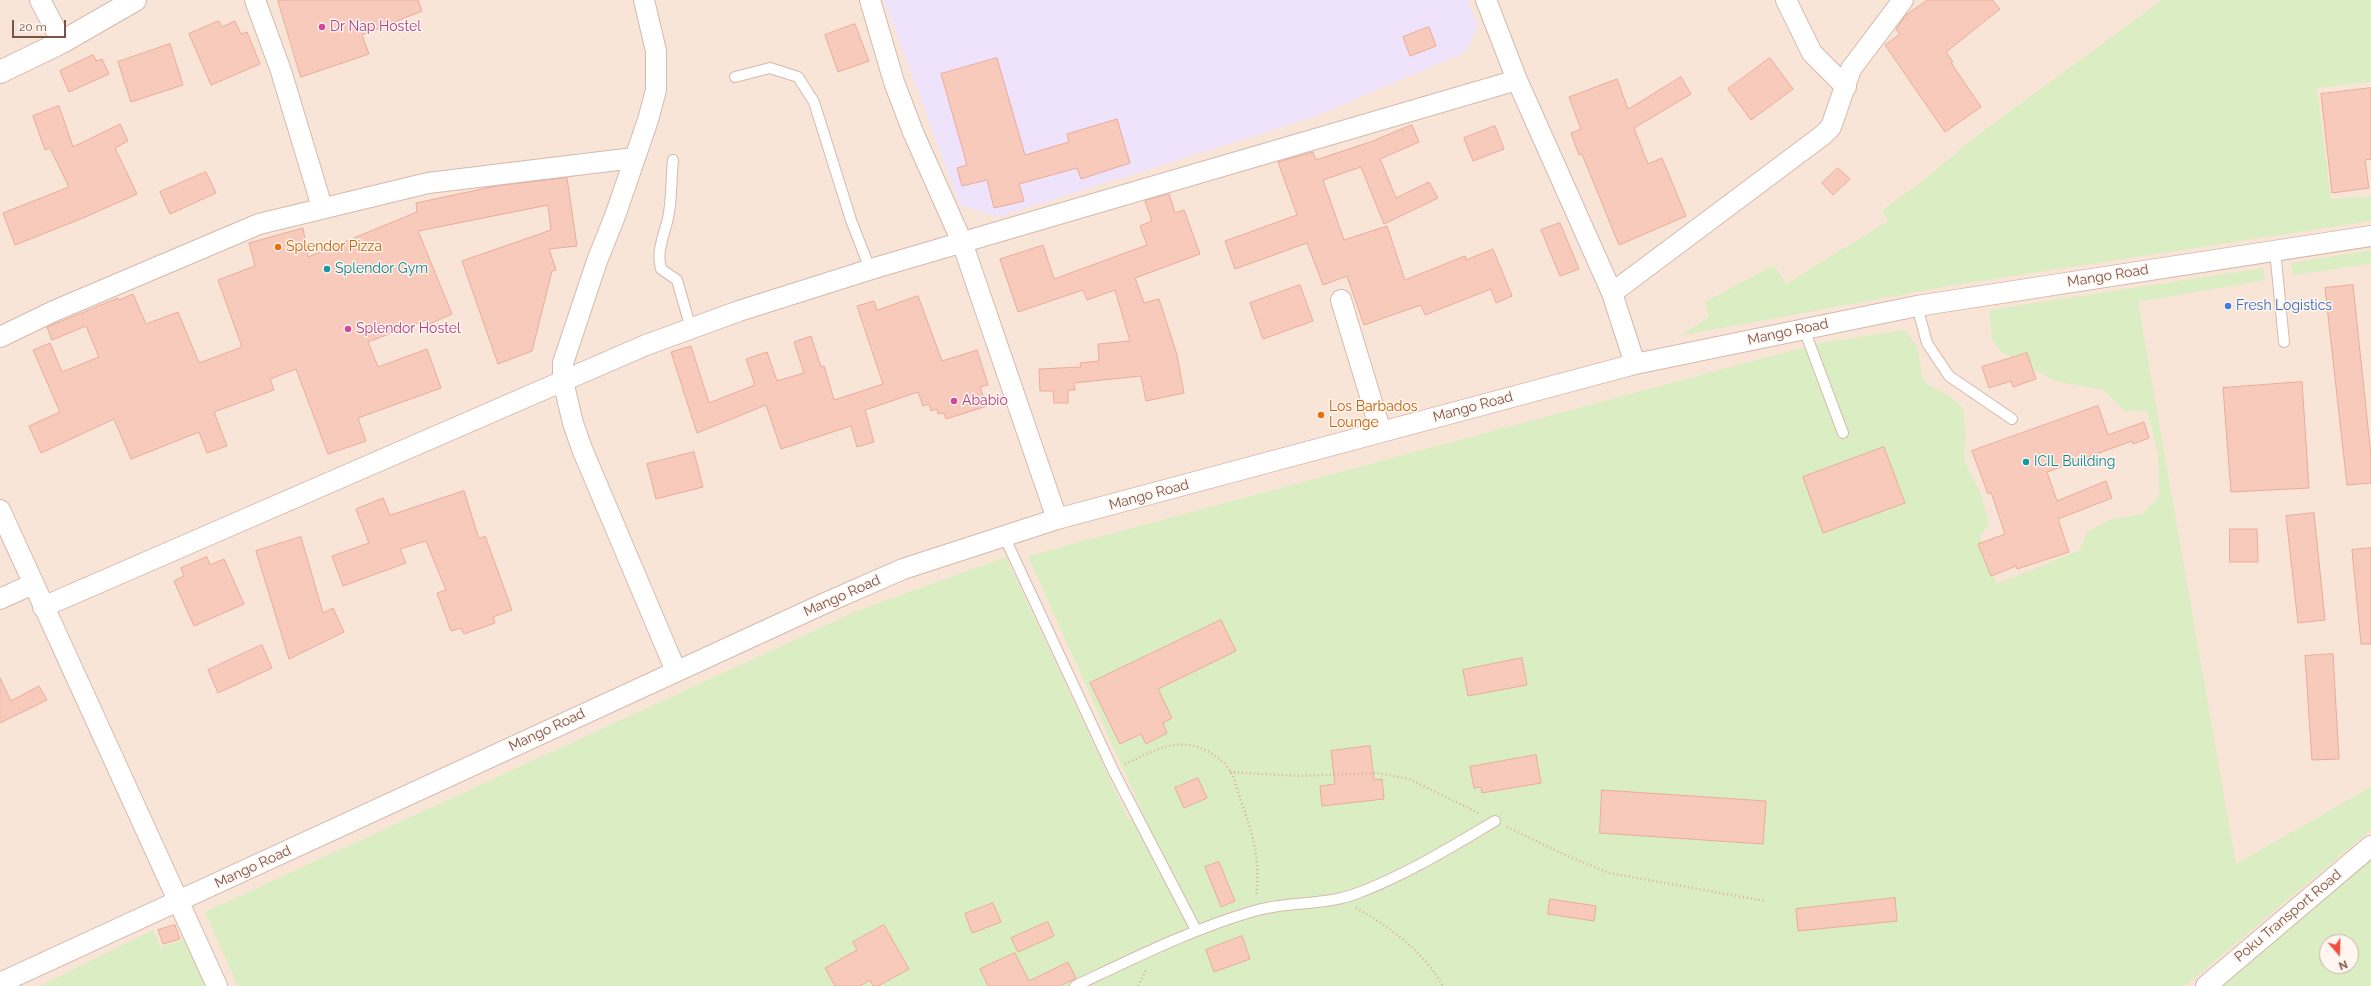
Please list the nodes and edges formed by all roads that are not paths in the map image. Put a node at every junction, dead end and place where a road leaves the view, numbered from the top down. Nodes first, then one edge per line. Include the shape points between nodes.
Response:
1 (40, 0) edge
2 (135, 0) edge
3 (255, 0) edge
4 (644, 0) edge
5 (870, 0) edge
6 (1486, 0) edge
7 (1786, 0) edge
8 (1903, 0) edge
9 (62, 42) junction
10 (0, 72) edge
11 (735, 76) dead end
12 (1517, 80) junction
13 (1846, 87) junction
14 (634, 158) junction
15 (673, 160) dead end
16 (322, 207) junction
17 (2371, 236) edge
18 (962, 242) junction
19 (2275, 250) junction
20 (870, 269) junction
21 (1612, 293) junction
22 (1341, 300) dead end
23 (1917, 306) junction
24 (691, 329) junction
25 (1804, 329) junction
26 (0, 337) edge
27 (2284, 342) dead end
28 (1635, 364) junction
29 (563, 381) junction
30 (2012, 419) dead end
31 (1381, 432) junction
32 (1844, 433) dead end
33 (0, 510) edge
34 (1057, 519) junction
35 (1004, 536) junction
36 (33, 584) junction
37 (0, 599) edge
38 (44, 607) junction
39 (676, 671) junction
40 (1495, 821) dead end
41 (2371, 846) edge
42 (178, 902) junction
43 (1196, 930) junction
44 (0, 983) edge
45 (217, 986) edge
46 (1075, 986) edge
47 (2206, 986) edge

1 - 9 street
2 - 9 street
3 - 16 street via 283,78
4 - 14 street via 656,51 656,90
5 - 18 street via 912,132
6 - 12 street
7 - 13 street via 1812,53
8 - 13 street via 1851,69
9 - 10 street
11 - 20 lane via 770,68 798,77 814,102
12 - 18 street
12 - 21 street
13 - 21 street via 1830,127 1823,135
14 - 16 street via 428,183
14 - 29 street via 563,363
15 - 24 lane via 668,218 658,260 661,269 677,280
16 - 26 street via 259,224 54,311
17 - 19 street, Mango Road
18 - 20 street
18 - 34 street
19 - 23 street, Mango Road
19 - 27 lane
20 - 24 street
21 - 28 street
22 - 31 street
23 - 25 street, Mango Road
23 - 30 lane via 1927,344 1949,376
24 - 29 street via 646,345
25 - 28 street, Mango Road
25 - 32 lane
28 - 31 street, Mango Road
29 - 38 street
29 - 39 street via 582,449
31 - 34 street, Mango Road
33 - 36 street
34 - 35 street, Mango Road
35 - 39 street, Mango Road via 903,569
35 - 43 lane via 1113,770
36 - 37 street
36 - 38 street
38 - 42 street
39 - 42 street, Mango Road
40 - 43 lane via 1405,871 1339,900 1286,904 1254,910
41 - 47 street, Poku Transport Road
42 - 44 street, Mango Road
42 - 45 street
43 - 46 lane

